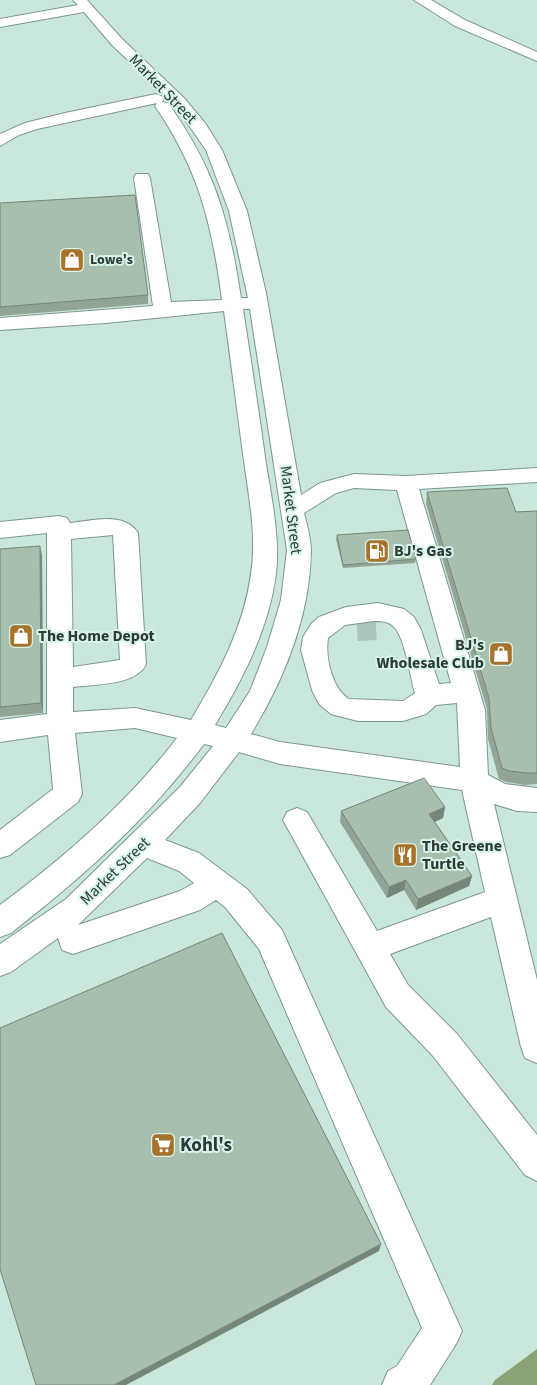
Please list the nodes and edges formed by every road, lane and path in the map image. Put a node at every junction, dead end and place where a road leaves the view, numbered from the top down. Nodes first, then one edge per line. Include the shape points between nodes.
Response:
1 (421, 0) edge
2 (75, 5) edge
3 (0, 17) edge
4 (481, 17) dead end
5 (0, 23) edge
6 (494, 23) dead end
7 (537, 57) edge
8 (156, 99) junction
9 (0, 141) edge
10 (142, 178) dead end
11 (232, 303) junction
12 (259, 303) junction
13 (170, 310) junction
14 (0, 324) edge
15 (537, 475) edge
16 (288, 479) junction
17 (406, 483) junction
18 (328, 488) junction
19 (293, 510) junction
20 (0, 530) edge
21 (60, 532) junction
22 (410, 635) junction
23 (316, 640) junction
24 (60, 678) junction
25 (467, 692) junction
26 (429, 695) junction
27 (60, 723) junction
28 (0, 731) edge
29 (199, 732) junction
30 (233, 740) junction
31 (474, 781) junction
32 (537, 800) edge
33 (297, 820) dead end
34 (143, 844) junction
35 (0, 846) edge
36 (217, 884) junction
37 (503, 899) junction
38 (0, 922) edge
39 (73, 940) dead end
40 (370, 948) junction
41 (0, 962) edge
42 (537, 1048) edge
43 (537, 1163) edge
44 (402, 1385) edge

1 - 7 street via 460,23
2 - 3 street
2 - 5 street
2 - 8 street, Market Street
2 - 12 street, Market Street via 178,101 200,126 214,150 238,211
4 - 6 street
8 - 9 street via 31,126
8 - 11 street, Market Street via 177,124 202,170 220,225
10 - 13 street via 162,305
11 - 12 street
11 - 13 street
11 - 29 street, Market Street via 262,511 263,582 250,632 227,686
12 - 16 street, Market Street
13 - 14 street
15 - 17 street
16 - 18 street
16 - 19 street, Market Street
17 - 18 street via 354,481
17 - 25 street
18 - 19 street
19 - 30 street, Market Street via 299,550 293,600 262,694
20 - 21 street via 60,524
21 - 24 street
21 - 24 street via 118,527 126,533 133,665 120,671
22 - 23 street via 392,626 366,628
22 - 23 street via 398,616 378,612 342,615 330,622
22 - 26 street
23 - 26 street via 324,693 332,702 363,711 417,708
24 - 27 street
25 - 26 street
25 - 31 street via 474,735
27 - 28 street
27 - 29 street via 135,718
27 - 35 street via 68,794
29 - 30 street
29 - 38 street, Market Street via 132,812 60,878
30 - 31 street via 280,753
30 - 34 street, Market Street via 190,795
31 - 32 street via 498,794
31 - 37 street
33 - 40 street
34 - 36 street via 189,862
34 - 41 street, Market Street via 77,908
36 - 39 street via 189,900
36 - 44 street via 236,898 271,940 443,1331 411,1380
37 - 40 street
37 - 42 street
40 - 43 street via 397,996 445,1045

